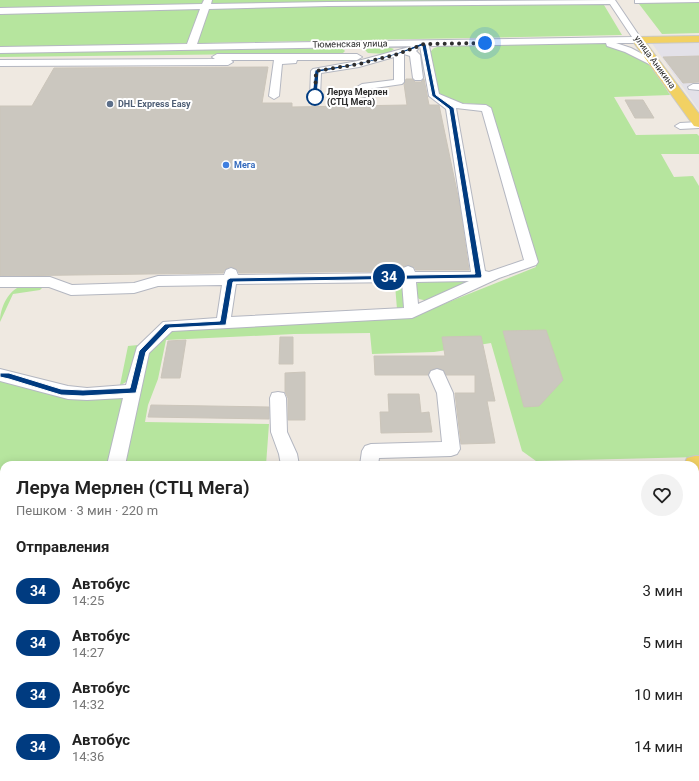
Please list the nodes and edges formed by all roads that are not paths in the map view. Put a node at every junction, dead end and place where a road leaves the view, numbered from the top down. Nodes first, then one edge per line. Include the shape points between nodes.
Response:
1 (699, 0) edge
2 (611, 1) edge
3 (638, 1) edge
4 (483, 2) edge
5 (208, 4) edge
6 (0, 11) edge
7 (699, 39) edge
8 (593, 40) junction
9 (638, 40) junction
10 (355, 44) junction
11 (424, 44) junction
12 (191, 47) junction
13 (0, 50) edge
14 (410, 50) junction
15 (395, 54) junction
16 (357, 56) junction
17 (0, 59) edge
18 (237, 62) dead end
19 (0, 63) edge
20 (656, 64) junction
21 (414, 78) dead end
22 (365, 94) dead end
23 (274, 96) dead end
24 (434, 96) junction
25 (315, 97) dead end
26 (699, 124) edge
27 (680, 126) dead end
28 (409, 274) junction
29 (230, 276) junction
30 (479, 276) junction
31 (494, 276) junction
32 (3, 283) edge
33 (412, 313) junction
34 (224, 324) junction
35 (0, 375) edge
36 (436, 375) dead end
37 (133, 391) junction
38 (278, 398) dead end
39 (117, 461) edge
40 (289, 461) edge
41 (370, 461) edge

1 - 3 street
2 - 4 street
2 - 9 street, улица Аникина
4 - 5 street
5 - 6 street
5 - 12 street
7 - 9 main road, Тюменская улица
8 - 9 street, Тюменская улица
8 - 11 street, Тюменская улица
8 - 20 street via 628,50
9 - 20 main road, улица Аникина
10 - 11 street, Тюменская улица
10 - 12 street, Тюменская улица
10 - 16 street
11 - 14 street
11 - 24 street
12 - 13 street, Тюменская улица
14 - 15 street
14 - 21 street via 406,57
15 - 16 street
15 - 22 street via 399,82 362,87
15 - 25 street via 359,64 316,71
16 - 17 street
16 - 23 street via 337,60 278,61
18 - 19 street
20 - 26 main road, улица Аникина
24 - 30 street via 451,108 466,223
24 - 31 street via 462,107 486,108 531,262
26 - 27 street
28 - 29 street
28 - 30 street
28 - 33 street
29 - 32 street via 158,281 134,288 71,290 50,282
29 - 34 street
30 - 31 street
31 - 33 street
33 - 34 street
34 - 37 street via 168,326 142,351
35 - 37 street via 61,392
36 - 41 street via 445,393 451,448 371,451
37 - 39 street
38 - 40 street via 279,432

